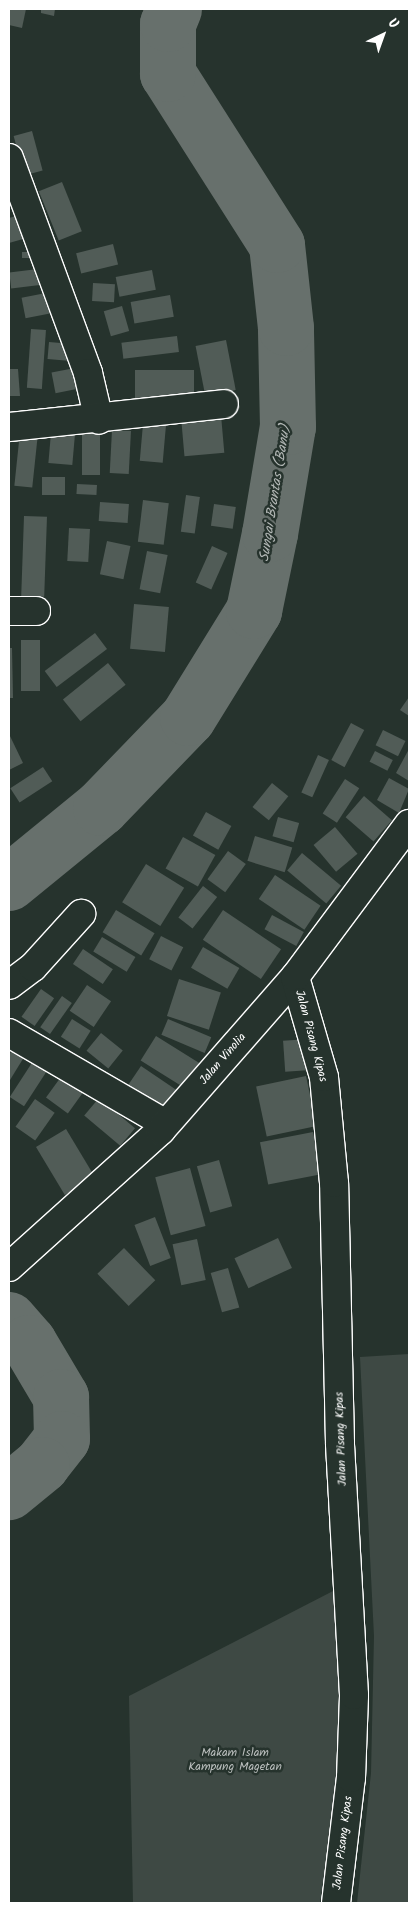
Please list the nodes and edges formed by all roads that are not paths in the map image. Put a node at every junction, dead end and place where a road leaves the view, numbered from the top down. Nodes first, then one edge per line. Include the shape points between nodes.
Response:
1 (9, 158) edge
2 (224, 404) dead end
3 (99, 420) junction
4 (9, 427) edge
5 (9, 611) edge
6 (36, 611) dead end
7 (409, 824) edge
8 (81, 914) dead end
9 (295, 977) junction
10 (9, 985) edge
11 (9, 1033) edge
12 (166, 1124) junction
13 (9, 1268) edge
14 (336, 1903) edge

1 - 3 street via 88,372
2 - 3 street
3 - 4 street
5 - 6 street
7 - 9 street, Jalan Vinolia
8 - 10 street via 33,967
9 - 12 street, Jalan Vinolia
9 - 14 street, Jalan Pisang Kipas via 324,1077 334,1183 340,1443 354,1695 351,1778
11 - 12 street
12 - 13 street, Jalan Vinolia

